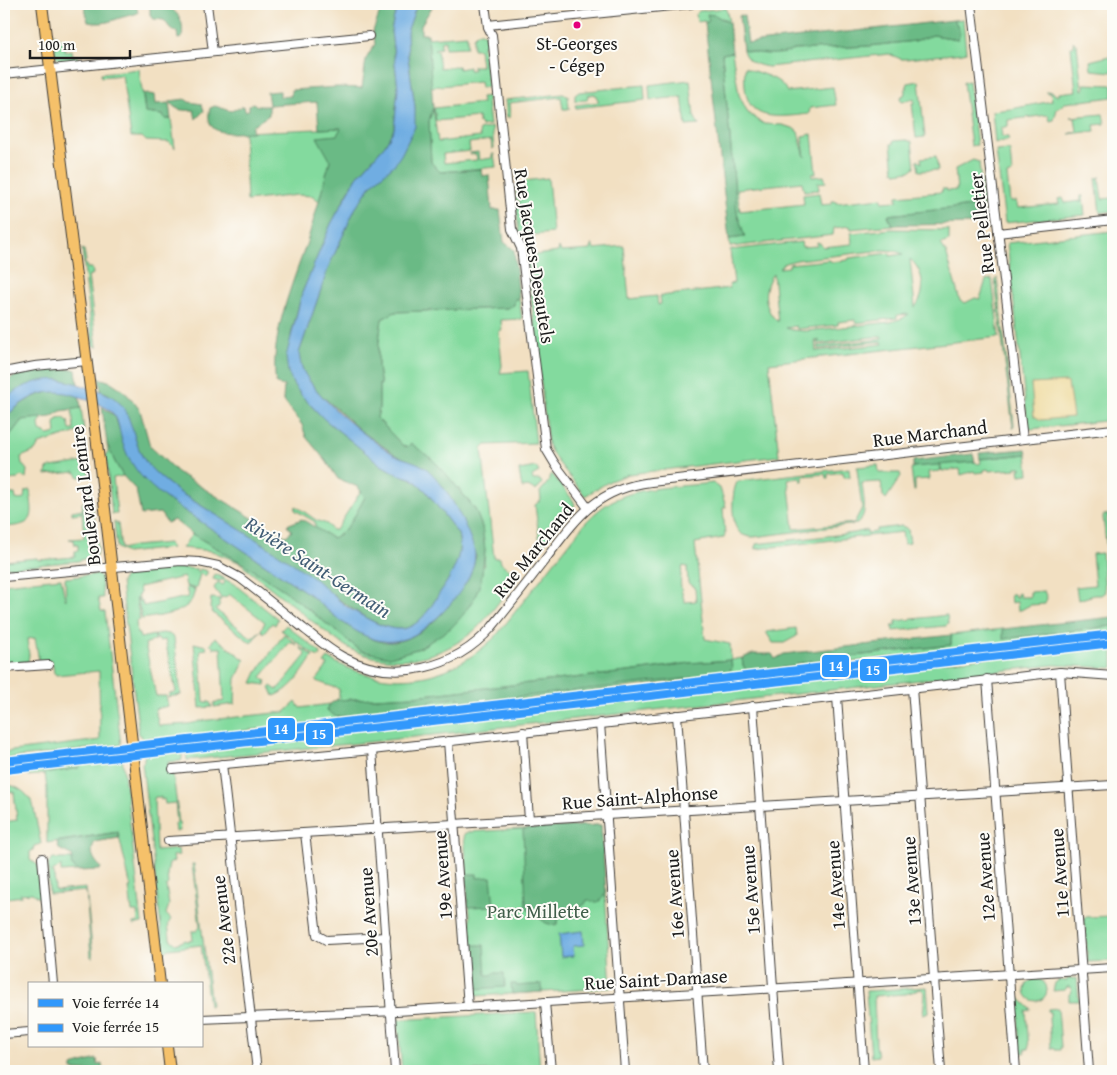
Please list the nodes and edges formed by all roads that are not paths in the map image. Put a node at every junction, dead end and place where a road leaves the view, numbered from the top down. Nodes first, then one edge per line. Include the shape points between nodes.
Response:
1 (42, 4) edge
2 (207, 4) edge
3 (485, 4) edge
4 (691, 4) edge
5 (971, 4) edge
6 (488, 25) junction
7 (368, 36) dead end
8 (213, 52) junction
9 (50, 69) junction
10 (4, 74) edge
11 (1113, 220) edge
12 (998, 233) junction
13 (86, 361) junction
14 (4, 372) edge
15 (1113, 429) edge
16 (1023, 439) junction
17 (588, 508) junction
18 (112, 567) junction
19 (4, 577) edge
20 (49, 665) dead end
21 (4, 668) edge
22 (1060, 672) junction
23 (1113, 676) edge
24 (987, 679) junction
25 (912, 688) junction
26 (837, 697) junction
27 (753, 706) junction
28 (677, 715) junction
29 (600, 723) junction
30 (523, 732) junction
31 (448, 741) junction
32 (372, 750) junction
33 (222, 764) junction
34 (173, 769) dead end
35 (1113, 784) edge
36 (1068, 787) junction
37 (995, 792) junction
38 (921, 796) junction
39 (845, 800) junction
40 (760, 805) junction
41 (684, 810) junction
42 (606, 815) junction
43 (529, 820) junction
44 (455, 824) junction
45 (378, 828) junction
46 (305, 833) junction
47 (230, 837) junction
48 (168, 841) dead end
49 (42, 858) dead end
50 (386, 937) junction
51 (1113, 968) edge
52 (1082, 970) junction
53 (1009, 974) junction
54 (934, 979) junction
55 (53, 982) edge
56 (160, 982) edge
57 (858, 984) junction
58 (774, 988) junction
59 (697, 993) junction
60 (619, 998) junction
61 (545, 1002) junction
62 (468, 1006) junction
63 (391, 1011) junction
64 (251, 1017) junction
65 (202, 1019) edge
66 (28, 1032) edge
67 (4, 1034) edge
68 (167, 1048) edge
69 (170, 1071) edge
70 (257, 1071) edge
71 (395, 1071) edge
72 (551, 1071) edge
73 (625, 1071) edge
74 (703, 1071) edge
75 (780, 1071) edge
76 (864, 1071) edge
77 (941, 1071) edge
78 (1016, 1071) edge
79 (1089, 1071) edge

1 - 9 main road, Boulevard Lemire
2 - 8 street
3 - 6 street, Rue Jacques-Desautels
4 - 6 street
5 - 12 street, Rue Pelletier
6 - 17 street, Rue Jacques-Desautels via 492,36 512,229 521,248 546,449
7 - 8 street
8 - 9 street
9 - 10 street
9 - 13 main road, Boulevard Lemire
11 - 12 street
12 - 16 street, Rue Pelletier
13 - 14 street
13 - 18 main road, Boulevard Lemire
15 - 16 street, Rue Marchand
16 - 17 street, Rue Marchand via 640,483 619,489
17 - 18 street, Rue Marchand via 578,516 481,639 445,662 414,670 379,669 349,660 325,646 240,578 218,566 178,561
18 - 19 street, Rue Marchand
18 - 56 main road, Boulevard Lemire
20 - 21 street
22 - 23 street
22 - 24 street
22 - 36 street, 11e Avenue
24 - 25 street
24 - 37 street, 12e Avenue
25 - 26 street
25 - 38 street, 13e Avenue
26 - 27 street
26 - 39 street, 14e Avenue
27 - 28 street
27 - 40 street, 15e Avenue
28 - 29 street
28 - 41 street, 16e Avenue
29 - 30 street
29 - 42 street
30 - 31 street
30 - 43 street
31 - 32 street
31 - 44 street, 19e Avenue
32 - 33 street
32 - 45 street, 20e Avenue
33 - 34 street
33 - 47 street, 22e Avenue
35 - 36 street, Rue Saint-Alphonse
36 - 37 street, Rue Saint-Alphonse
36 - 52 street, 11e Avenue
37 - 38 street, Rue Saint-Alphonse
37 - 53 street, 12e Avenue
38 - 39 street, Rue Saint-Alphonse
38 - 54 street, 13e Avenue
39 - 40 street, Rue Saint-Alphonse
39 - 57 street, 14e Avenue
40 - 41 street, Rue Saint-Alphonse
40 - 58 street, 15e Avenue
41 - 42 street, Rue Saint-Alphonse
41 - 59 street, 16e Avenue
42 - 43 street, Rue Saint-Alphonse
42 - 60 street
43 - 44 street, Rue Saint-Alphonse
44 - 45 street, Rue Saint-Alphonse
44 - 62 street, 19e Avenue
45 - 46 street, Rue Saint-Alphonse
45 - 50 street, 20e Avenue
46 - 47 street, Rue Saint-Alphonse
46 - 50 street via 317,935 326,940
47 - 48 street, Rue Saint-Alphonse
47 - 64 street, 22e Avenue
49 - 55 street
50 - 63 street, 20e Avenue
51 - 52 street, Rue Saint-Damase
52 - 53 street, Rue Saint-Damase
52 - 79 street, 11e Avenue
53 - 54 street, Rue Saint-Damase
53 - 78 street, 12e Avenue
54 - 57 street, Rue Saint-Damase
54 - 77 street, 13e Avenue
57 - 58 street, Rue Saint-Damase
57 - 76 street, 14e Avenue
58 - 59 street, Rue Saint-Damase
58 - 75 street, 15e Avenue
59 - 60 street, Rue Saint-Damase
59 - 74 street, 16e Avenue
60 - 61 street, Rue Saint-Damase
60 - 73 street
61 - 62 street, Rue Saint-Damase
61 - 72 street
62 - 63 street, Rue Saint-Damase
63 - 64 street, Rue Saint-Damase
63 - 71 street, 20e Avenue
64 - 65 street, Rue Saint-Damase
64 - 70 street, 22e Avenue
66 - 67 street
68 - 69 main road

